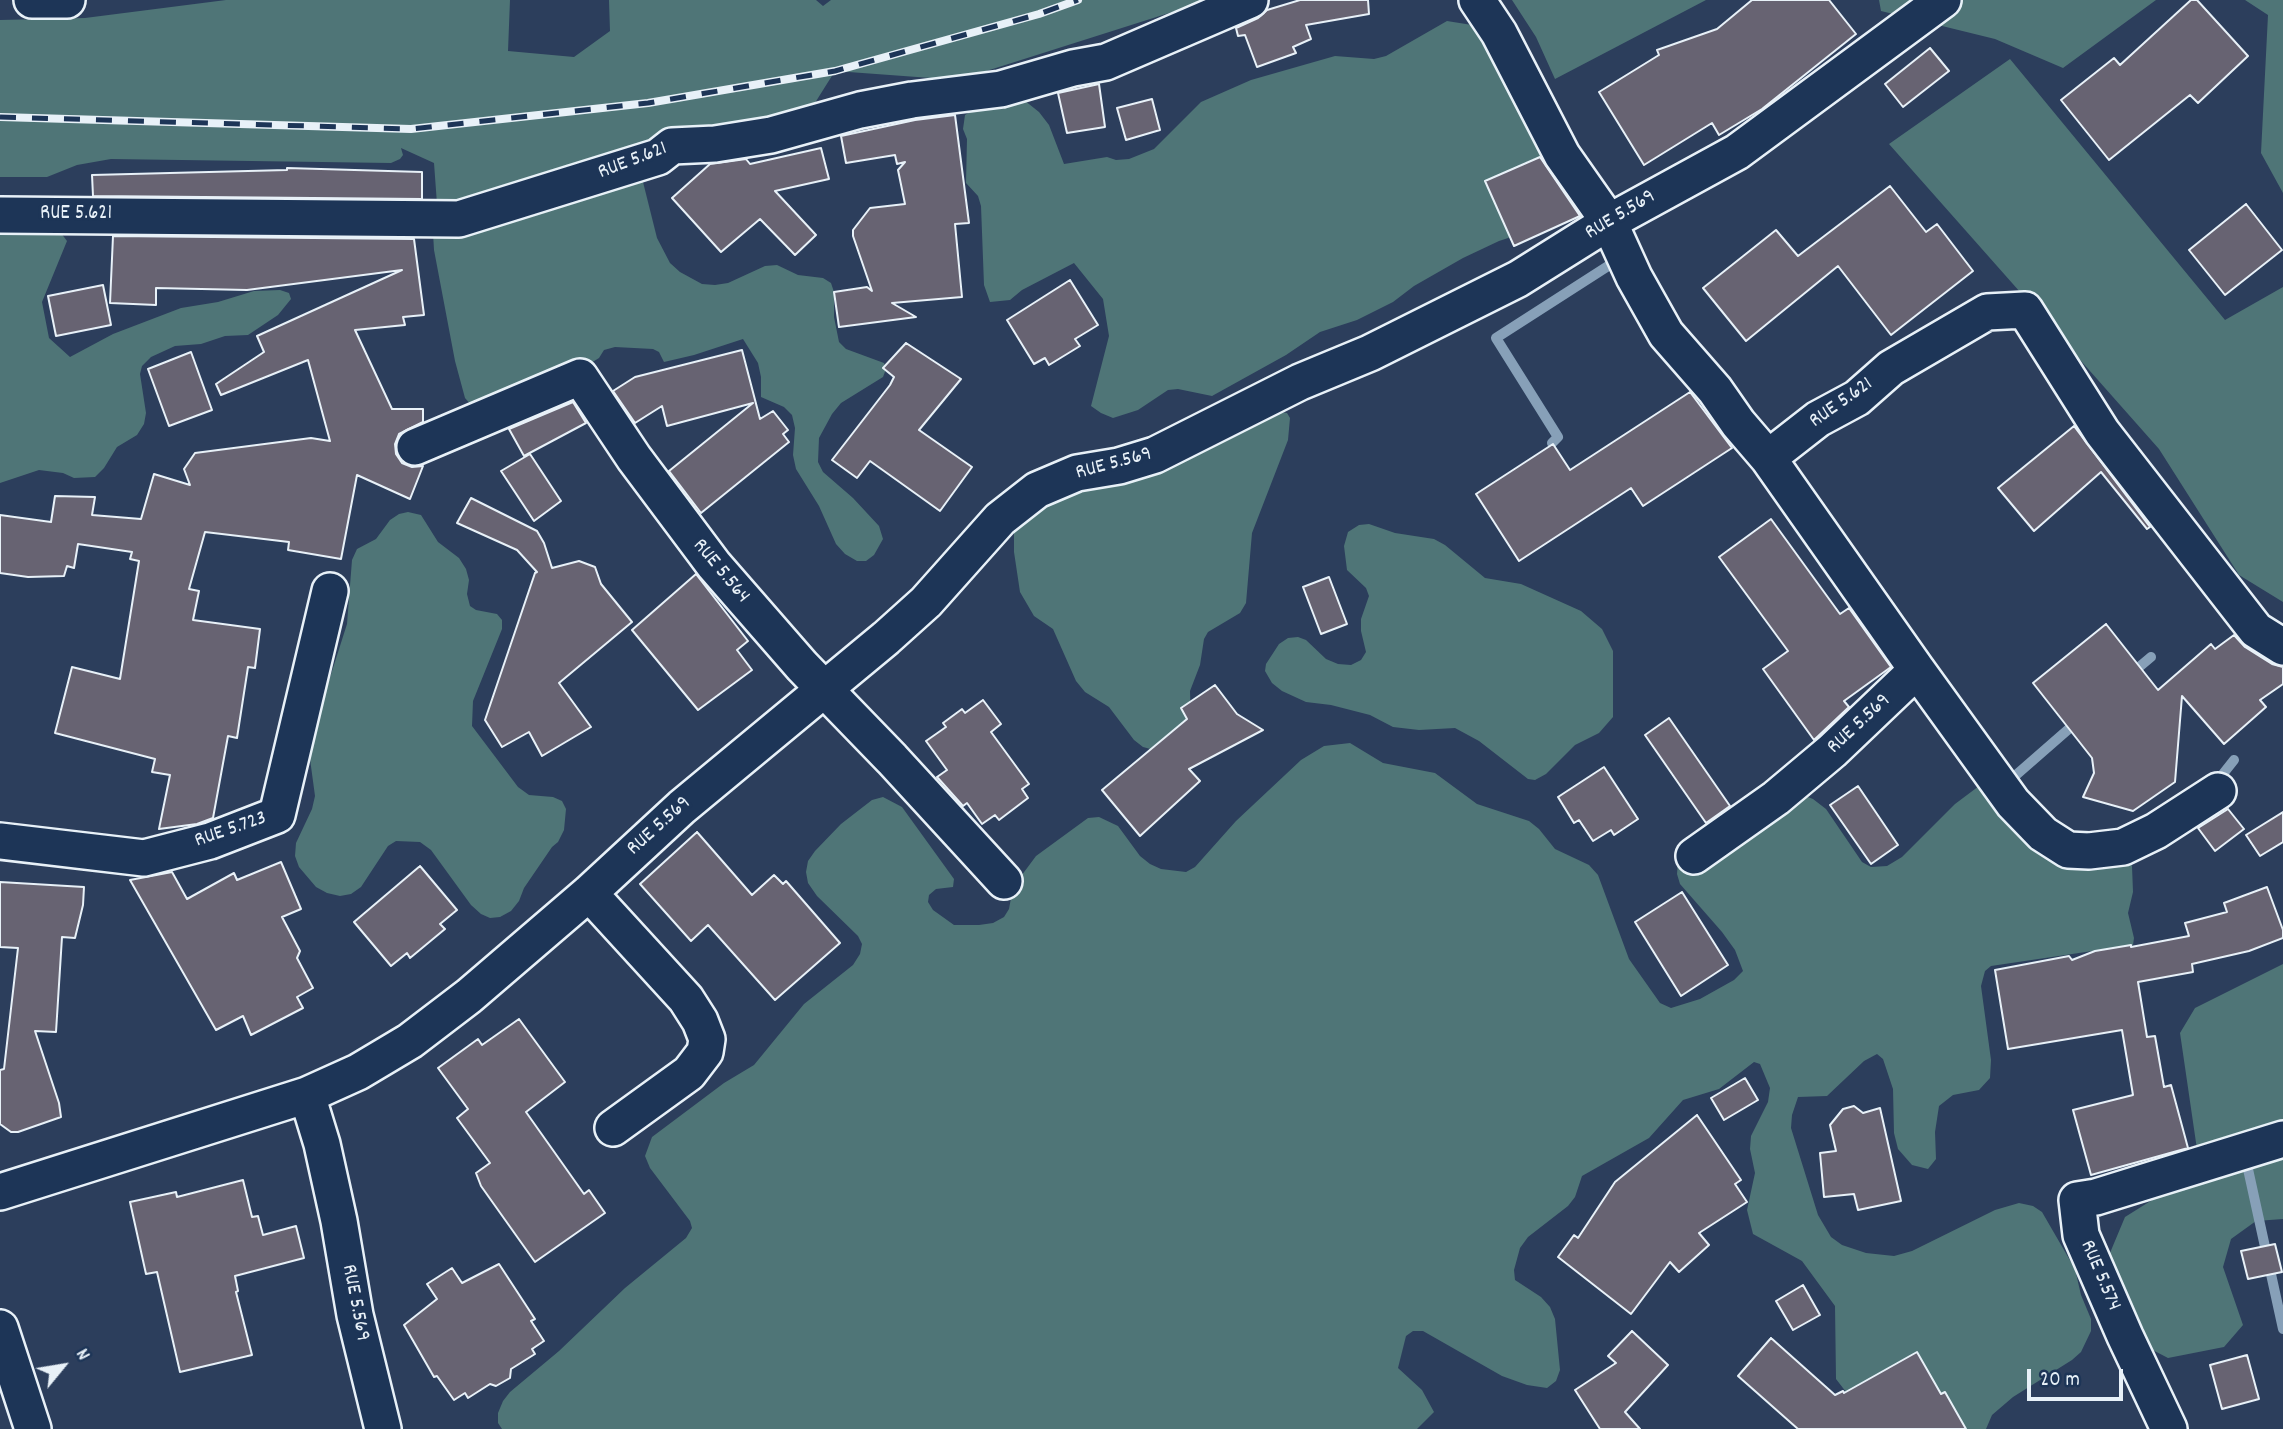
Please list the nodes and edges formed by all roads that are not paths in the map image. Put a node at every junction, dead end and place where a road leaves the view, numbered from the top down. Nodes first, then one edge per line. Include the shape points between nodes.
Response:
1 (32, 0) edge
2 (67, 0) edge
3 (1250, 0) edge
4 (1477, 0) edge
5 (1943, 0) edge
6 (0, 215) edge
7 (1609, 222) junction
8 (415, 447) dead end
9 (1768, 458) junction
10 (330, 592) dead end
11 (2283, 647) edge
12 (1917, 670) junction
13 (825, 689) junction
14 (2218, 791) dead end
15 (0, 841) edge
16 (1694, 856) dead end
17 (1004, 881) dead end
18 (589, 893) junction
19 (307, 1095) junction
20 (613, 1128) dead end
21 (2283, 1139) edge
22 (0, 1192) edge
23 (0, 1328) edge
24 (33, 1429) edge
25 (383, 1429) edge
26 (2169, 1429) edge

1 - 2 street
3 - 6 street, RUE 5.621 via 1106,62 1001,89 860,110 771,135 672,146 658,157 459,219
4 - 7 street via 1562,155
5 - 7 street, RUE 5.569 via 1737,152
7 - 9 street via 1666,334
7 - 13 street, RUE 5.569 via 1518,279 1155,455 1077,473 1037,490 1000,519 926,602
8 - 13 street, RUE 5.564 via 580,377 694,541
9 - 11 street, RUE 5.621 via 1915,354 1987,313 2025,310 2102,432 2256,630
9 - 12 street
10 - 15 street, RUE 5.723 via 276,815 210,841 144,858
12 - 14 street via 2013,803 2043,834 2068,850 2123,847
12 - 16 street, RUE 5.569 via 1776,798
13 - 17 street, RUE 5.564
13 - 18 street, RUE 5.569 via 682,807
18 - 19 street, RUE 5.569 via 410,1041
18 - 20 street via 686,999 707,1039 705,1052 689,1073
19 - 22 street, RUE 5.569
19 - 25 street, RUE 5.569 via 334,1195 355,1315
21 - 26 street, RUE 5.574 via 2077,1200 2081,1235
23 - 24 street

